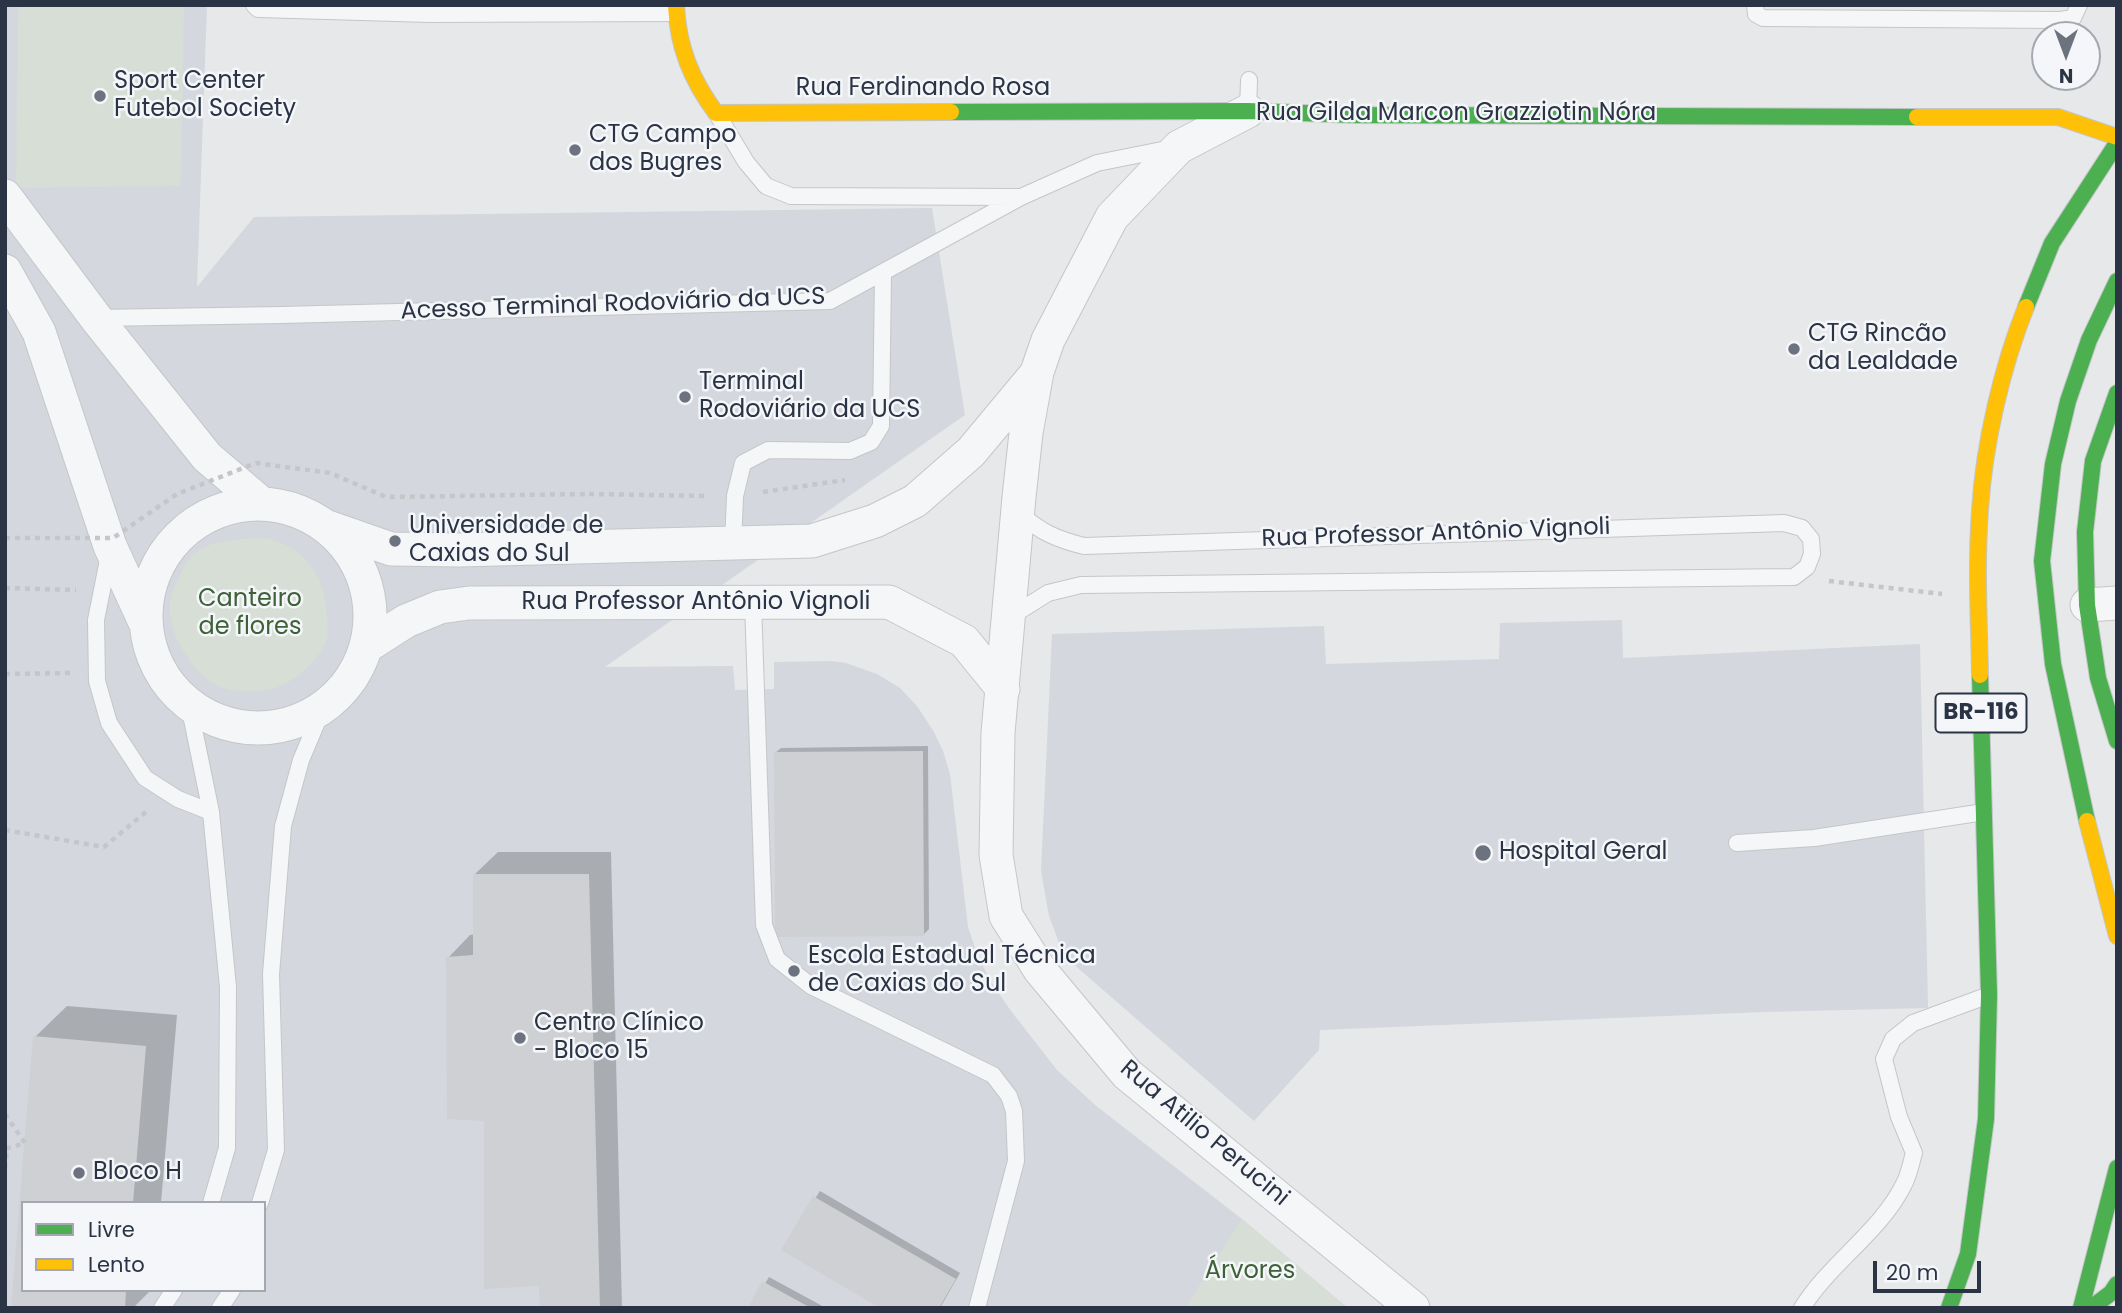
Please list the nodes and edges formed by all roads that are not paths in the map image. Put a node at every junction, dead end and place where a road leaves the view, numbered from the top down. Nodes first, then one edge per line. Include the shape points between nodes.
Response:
1 (254, 5) edge
2 (1755, 5) edge
3 (2079, 5) edge
4 (676, 9) edge
5 (427, 10) edge
6 (1825, 12) edge
7 (1909, 12) edge
8 (1999, 13) edge
9 (1249, 96) junction
10 (716, 113) junction
11 (2117, 136) edge
12 (2117, 143) edge
13 (1179, 147) junction
14 (5, 196) edge
15 (1021, 197) junction
16 (5, 271) edge
17 (883, 273) junction
18 (2117, 281) edge
19 (96, 317) junction
20 (1037, 372) junction
21 (2117, 393) edge
22 (261, 503) junction
23 (1018, 512) junction
24 (328, 527) junction
25 (733, 545) junction
26 (110, 546) junction
27 (753, 603) junction
28 (2102, 604) edge
29 (1010, 617) junction
30 (144, 620) junction
31 (367, 646) junction
32 (1003, 689) junction
33 (189, 705) junction
34 (323, 708) junction
35 (2117, 741) edge
36 (211, 812) junction
37 (1984, 812) junction
38 (1737, 844) dead end
39 (2117, 936) edge
40 (1989, 995) junction
41 (2117, 1168) edge
42 (212, 1201) edge
43 (261, 1201) edge
44 (2117, 1284) edge
45 (173, 1292) edge
46 (231, 1292) edge
47 (162, 1308) edge
48 (220, 1308) edge
49 (977, 1308) edge
50 (1413, 1308) edge
51 (1802, 1308) edge
52 (1949, 1308) edge
53 (2081, 1308) edge
54 (2091, 1308) edge

1 - 5 lane via 258,9
2 - 6 lane via 1756,14 1763,18
3 - 8 lane via 2073,18 2060,20
4 - 5 lane
4 - 10 main road via 682,59
6 - 7 lane
7 - 8 lane
9 - 10 main road, Rua Ferdinando Rosa
9 - 11 main road, Rua Gilda Marcon Grazziotin Nóra via 1369,115 2058,117
9 - 13 street, Rua Gilda Marcon Grazziotin Nóra
10 - 15 lane via 766,186 791,196
12 - 37 main road, BR-116 via 2052,243 2016,332 1992,426 1980,508 1978,598
13 - 15 lane, Acesso Terminal Rodoviário da UCS via 1097,163
13 - 20 street, Rua Gilda Marcon Grazziotin Nóra via 1112,217 1048,340
14 - 19 street
15 - 17 lane, Acesso Terminal Rodoviário da UCS
16 - 26 street via 39,332
17 - 19 lane, Acesso Terminal Rodoviário da UCS via 830,301
17 - 25 lane via 881,426 871,442 850,451 768,450 743,463
18 - 39 main road, BR-116 via 2084,351 2059,430 2048,488 2042,569 2054,681
19 - 22 street via 207,457
20 - 23 street, Rua Gilda Marcon Grazziotin Nóra
20 - 25 street via 971,452 915,501 875,521 812,541
21 - 28 main road via 2093,461 2085,532
22 - 24 street via 296,510
22 - 30 street via 211,513 171,543 148,588
23 - 29 street, Rua Gilda Marcon Grazziotin Nóra
23 - 29 lane, Rua Professor Antônio Vignoli via 1037,529 1084,545 1784,523 1802,528 1811,540 1812,554 1807,567 1794,577 1081,585 1048,593
24 - 25 street via 391,549
24 - 31 street via 356,561 370,602
26 - 30 street
26 - 36 lane via 96,620 97,681 109,723 145,778
27 - 31 street, Rua Professor Antônio Vignoli via 469,603 440,607 406,621
27 - 32 street, Rua Professor Antônio Vignoli via 889,602 964,641
27 - 49 lane via 764,925 777,959 811,986 993,1075 1014,1111 1016,1161
28 - 35 main road via 2098,678
29 - 32 street, Rua Gilda Marcon Grazziotin Nóra
30 - 33 street via 150,653 165,682
31 - 34 street via 351,681
32 - 50 street, Rua Atilio Perucini via 996,855 1006,916 1040,970 1127,1074
33 - 34 street via 217,721 250,728 288,725
33 - 36 lane
34 - 43 lane via 301,760 283,826 271,974 276,1150
36 - 42 lane via 228,987 227,1148
37 - 38 lane via 1814,838
37 - 40 main road, BR-116
40 - 51 lane via 1913,1023 1893,1040 1884,1059 1914,1153 1904,1185
40 - 52 main road, BR-116 via 1986,1119 1968,1254
41 - 53 main road
44 - 54 main road
45 - 47 lane
46 - 48 lane

